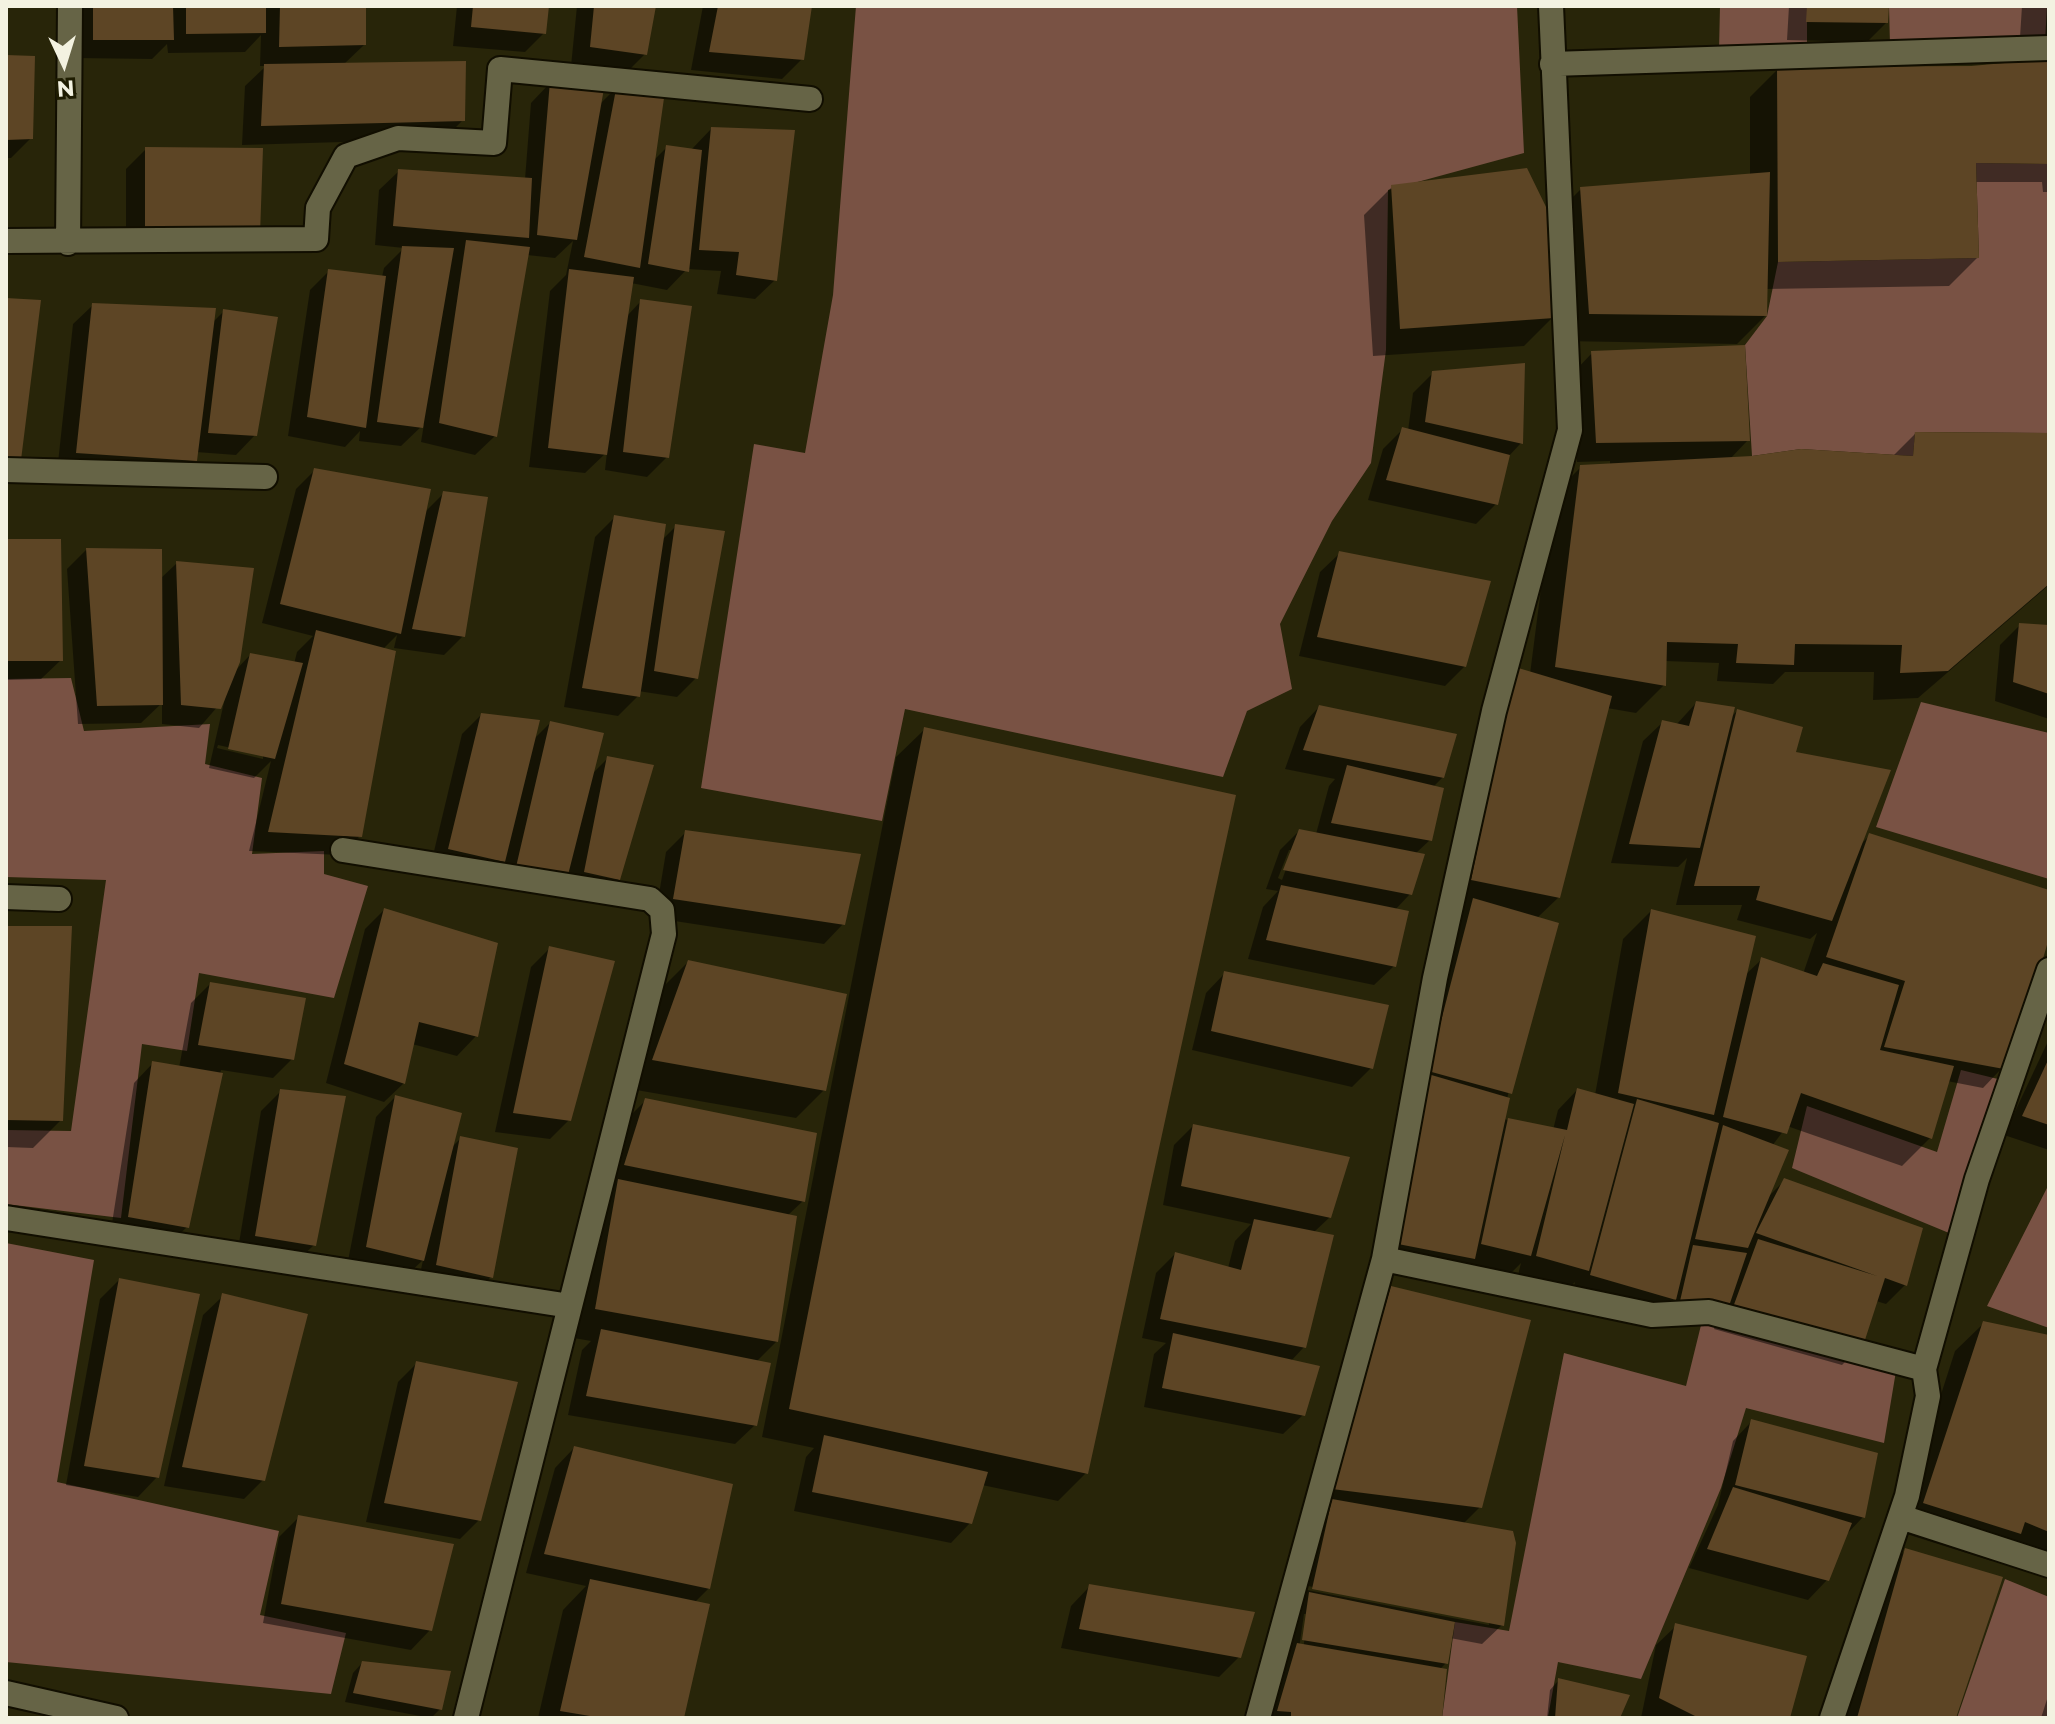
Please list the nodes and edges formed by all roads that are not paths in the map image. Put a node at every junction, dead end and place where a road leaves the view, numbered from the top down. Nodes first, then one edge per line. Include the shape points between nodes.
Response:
1 (70, 6) edge
2 (1551, 6) edge
3 (2049, 48) edge
4 (1552, 64) junction
5 (810, 99) dead end
6 (6, 241) edge
7 (68, 243) junction
8 (6, 470) edge
9 (265, 477) dead end
10 (343, 850) dead end
11 (6, 897) edge
12 (59, 899) dead end
13 (2049, 970) edge
14 (6, 1218) edge
15 (1384, 1259) junction
16 (570, 1306) junction
17 (1924, 1369) junction
18 (1901, 1517) junction
19 (2049, 1565) edge
20 (6, 1693) edge
21 (116, 1718) edge
22 (466, 1718) edge
23 (1258, 1718) edge
24 (1832, 1718) edge

1 - 7 street
2 - 4 street
3 - 4 street
4 - 15 street via 1570,430 1494,711 1435,978
5 - 7 street via 500,69 494,143 398,138 346,156 318,208 316,239
6 - 7 street
8 - 9 street
10 - 16 street via 650,899 662,910 664,934
11 - 12 street
13 - 17 street via 1977,1179
14 - 16 street
15 - 17 street via 1652,1315 1709,1312
15 - 23 street
16 - 22 street
17 - 18 street via 1928,1396
18 - 19 street
18 - 24 street
20 - 21 street

